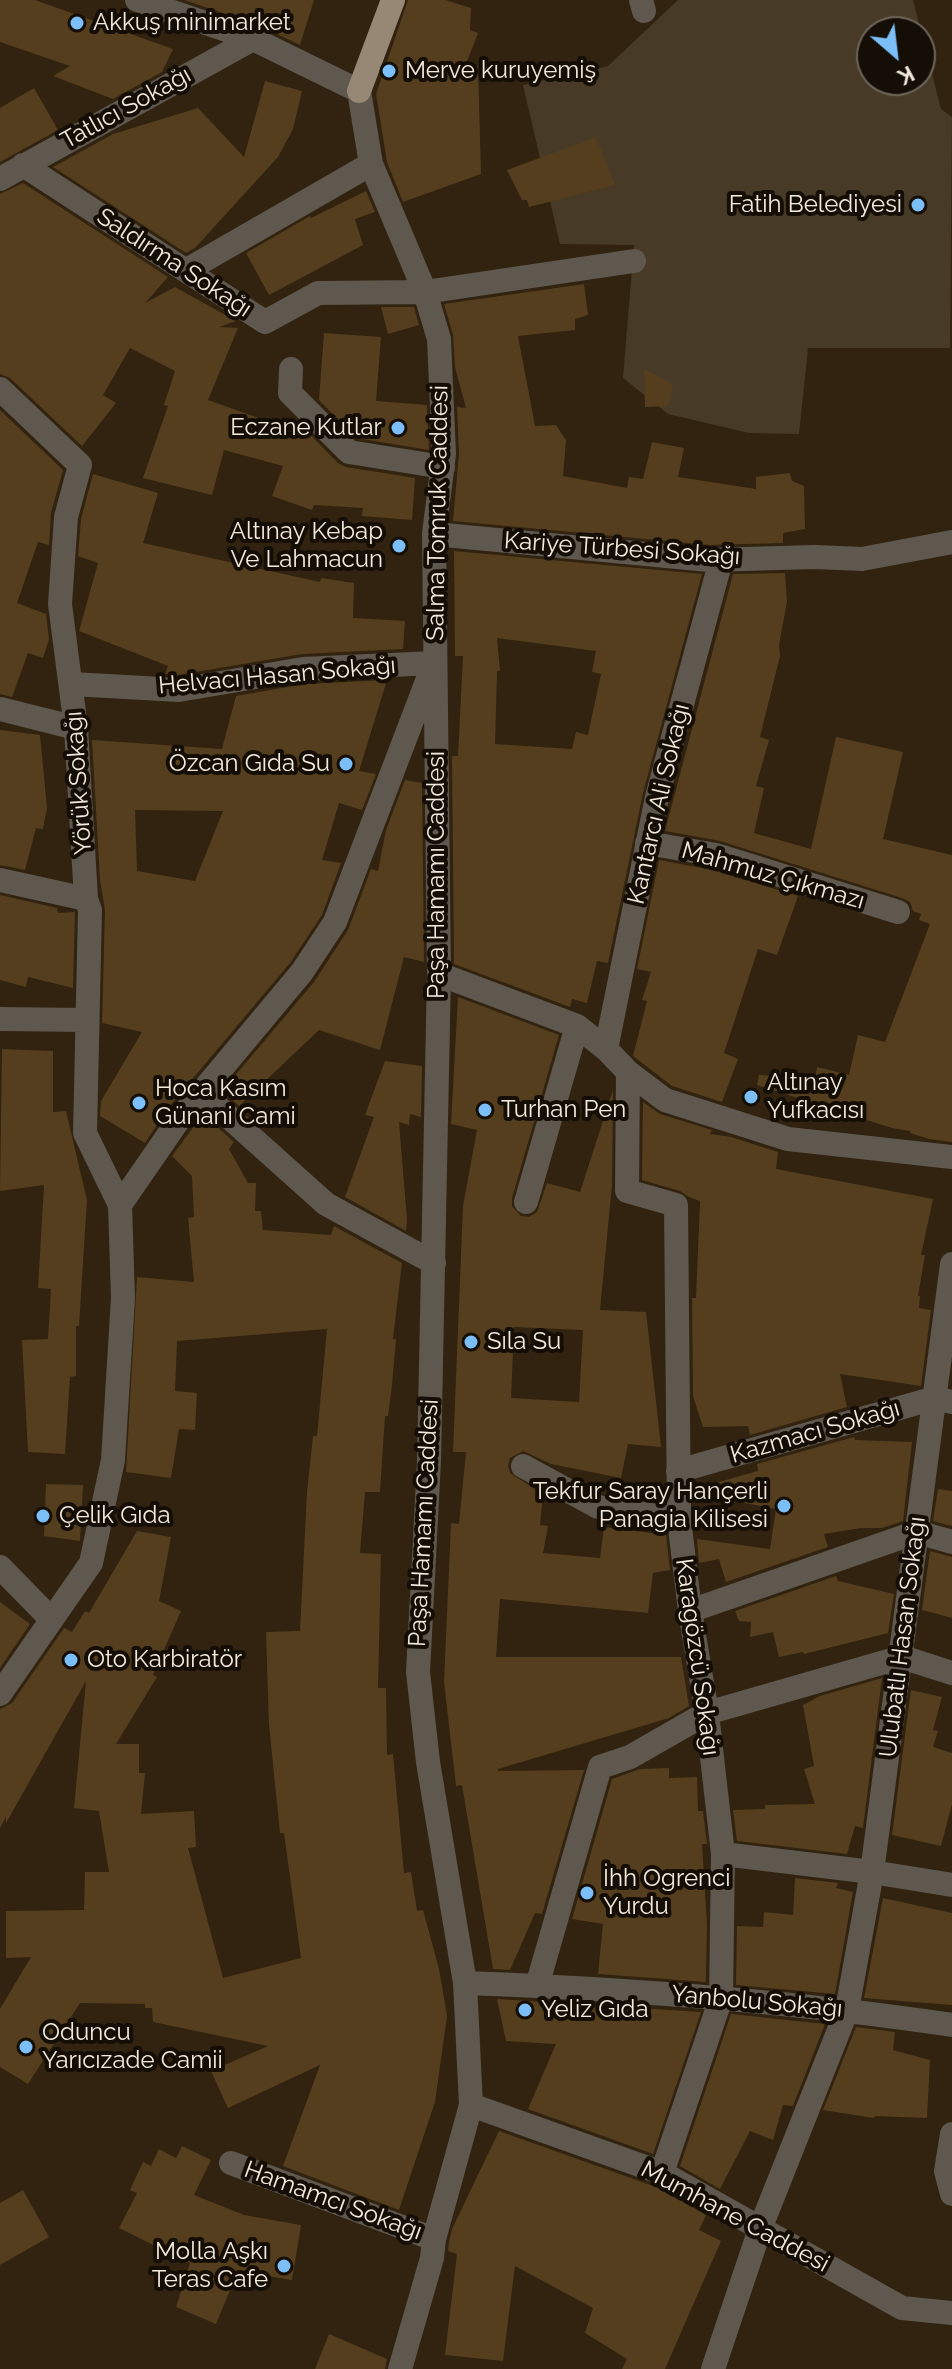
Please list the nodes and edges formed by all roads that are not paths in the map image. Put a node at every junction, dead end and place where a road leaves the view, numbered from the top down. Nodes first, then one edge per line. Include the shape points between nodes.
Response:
1 (393, 0) edge
2 (151, 2) edge
3 (253, 39) junction
4 (359, 91) junction
5 (371, 164) junction
6 (23, 165) junction
7 (0, 179) edge
8 (634, 261) dead end
9 (187, 270) junction
10 (425, 292) junction
11 (291, 369) dead end
12 (0, 389) edge
13 (443, 467) junction
14 (434, 534) junction
15 (952, 542) edge
16 (721, 560) junction
17 (434, 663) junction
18 (72, 684) junction
19 (0, 709) edge
20 (76, 728) junction
21 (647, 843) junction
22 (0, 880) edge
23 (86, 899) junction
24 (898, 912) dead end
25 (439, 974) junction
26 (0, 1019) edge
27 (87, 1020) junction
28 (577, 1026) junction
29 (606, 1049) junction
30 (628, 1072) junction
31 (202, 1093) junction
32 (952, 1157) edge
33 (526, 1202) dead end
34 (120, 1205) junction
35 (434, 1263) junction
36 (952, 1264) edge
37 (944, 1400) edge
38 (523, 1466) dead end
39 (678, 1471) junction
40 (679, 1519) junction
41 (917, 1532) junction
42 (952, 1542) edge
43 (0, 1567) edge
44 (690, 1611) junction
45 (51, 1619) junction
46 (902, 1657) junction
47 (952, 1673) edge
48 (0, 1694) edge
49 (707, 1713) junction
50 (723, 1854) junction
51 (872, 1872) junction
52 (952, 1885) edge
53 (465, 1983) junction
54 (537, 1986) junction
55 (721, 1998) junction
56 (847, 2010) junction
57 (952, 2025) edge
58 (471, 2105) junction
59 (952, 2134) edge
60 (231, 2163) dead end
61 (662, 2173) junction
62 (952, 2194) edge
63 (760, 2229) junction
64 (434, 2239) junction
65 (952, 2313) edge
66 (400, 2369) edge
67 (713, 2369) edge

1 - 4 main road, Salma Tomruk Caddesi
2 - 3 street
3 - 4 street
3 - 6 street, Tatlıcı Sokağı
4 - 5 street, Salma Tomruk Caddesi
5 - 9 street
5 - 10 street, Salma Tomruk Caddesi
6 - 7 street, Tatlıcı Sokağı
6 - 9 street, Saldırma Sokağı
8 - 10 street
9 - 10 street, Saldırma Sokağı via 265,322 318,293
10 - 13 street, Salma Tomruk Caddesi via 439,339
11 - 13 street via 290,393 349,452
12 - 18 street, Yörük Sokağı via 80,465 66,517 60,604
13 - 14 street, Salma Tomruk Caddesi
14 - 16 street, Kariye Türbesi Sokağı
14 - 17 street, Salma Tomruk Caddesi
15 - 16 street, Kariye Türbesi Sokağı via 862,559
16 - 21 street, Kantarcı Ali Sokağı
17 - 18 street, Helvacı Hasan Sokağı via 303,669 179,690
17 - 25 street, Paşa Hamamı Caddesi
17 - 31 street via 335,922 302,972
18 - 20 street, Yörük Sokağı
19 - 20 street
20 - 23 street, Yörük Sokağı
21 - 24 street, Mahmuz Çıkmazı via 716,855
21 - 29 street, Kantarcı Ali Sokağı
22 - 23 street
23 - 27 street, Yörük Sokağı
25 - 28 street
25 - 35 street, Paşa Hamamı Caddesi
26 - 27 street
27 - 34 street, Yörük Sokağı via 85,1133
28 - 29 street
28 - 33 street
29 - 30 street
30 - 32 street via 665,1100 788,1139
30 - 39 street, Karagözcü Sokağı via 627,1191 676,1205
31 - 34 street
31 - 35 street via 326,1204
34 - 45 street via 123,1298 113,1460 91,1563
35 - 53 street, Paşa Hamamı Caddesi via 418,1672
36 - 37 street, Ulubatlı Hasan Sokağı via 937,1367
37 - 39 street, Kazmacı Sokağı
37 - 41 street, Ulubatlı Hasan Sokağı
38 - 40 street via 598,1507
39 - 40 street, Karagözcü Sokağı
40 - 44 street, Karagözcü Sokağı
41 - 42 street
41 - 44 street
41 - 46 street, Ulubatlı Hasan Sokağı
43 - 45 street
44 - 49 street, Karagözcü Sokağı
45 - 48 street
46 - 47 street
46 - 49 street
46 - 51 street, Ulubatlı Hasan Sokağı
49 - 50 street, Karagözcü Sokağı
49 - 54 street via 630,1757 600,1767
50 - 51 street
50 - 55 street, Karagözcü Sokağı
51 - 52 street
51 - 56 street, Ulubatlı Hasan Sokağı
53 - 54 street, Yanbolu Sokağı
53 - 58 street, Paşa Hamamı Caddesi
54 - 55 street, Yanbolu Sokağı
55 - 56 street, Yanbolu Sokağı
55 - 61 street, Karagözcü Sokağı
56 - 57 street, Yanbolu Sokağı
56 - 63 street, Ulubatlı Hasan Sokağı
58 - 61 street, Mumhane Caddesi
58 - 64 street, Paşa Hamamı Caddesi
59 - 62 street via 946,2171
60 - 64 street, Hamamcı Sokağı
61 - 63 street, Mumhane Caddesi
63 - 65 street, Mumhane Caddesi via 902,2308
63 - 67 street, Ulubatlı Hasan Sokağı
64 - 66 street, Paşa Hamamı Caddesi

